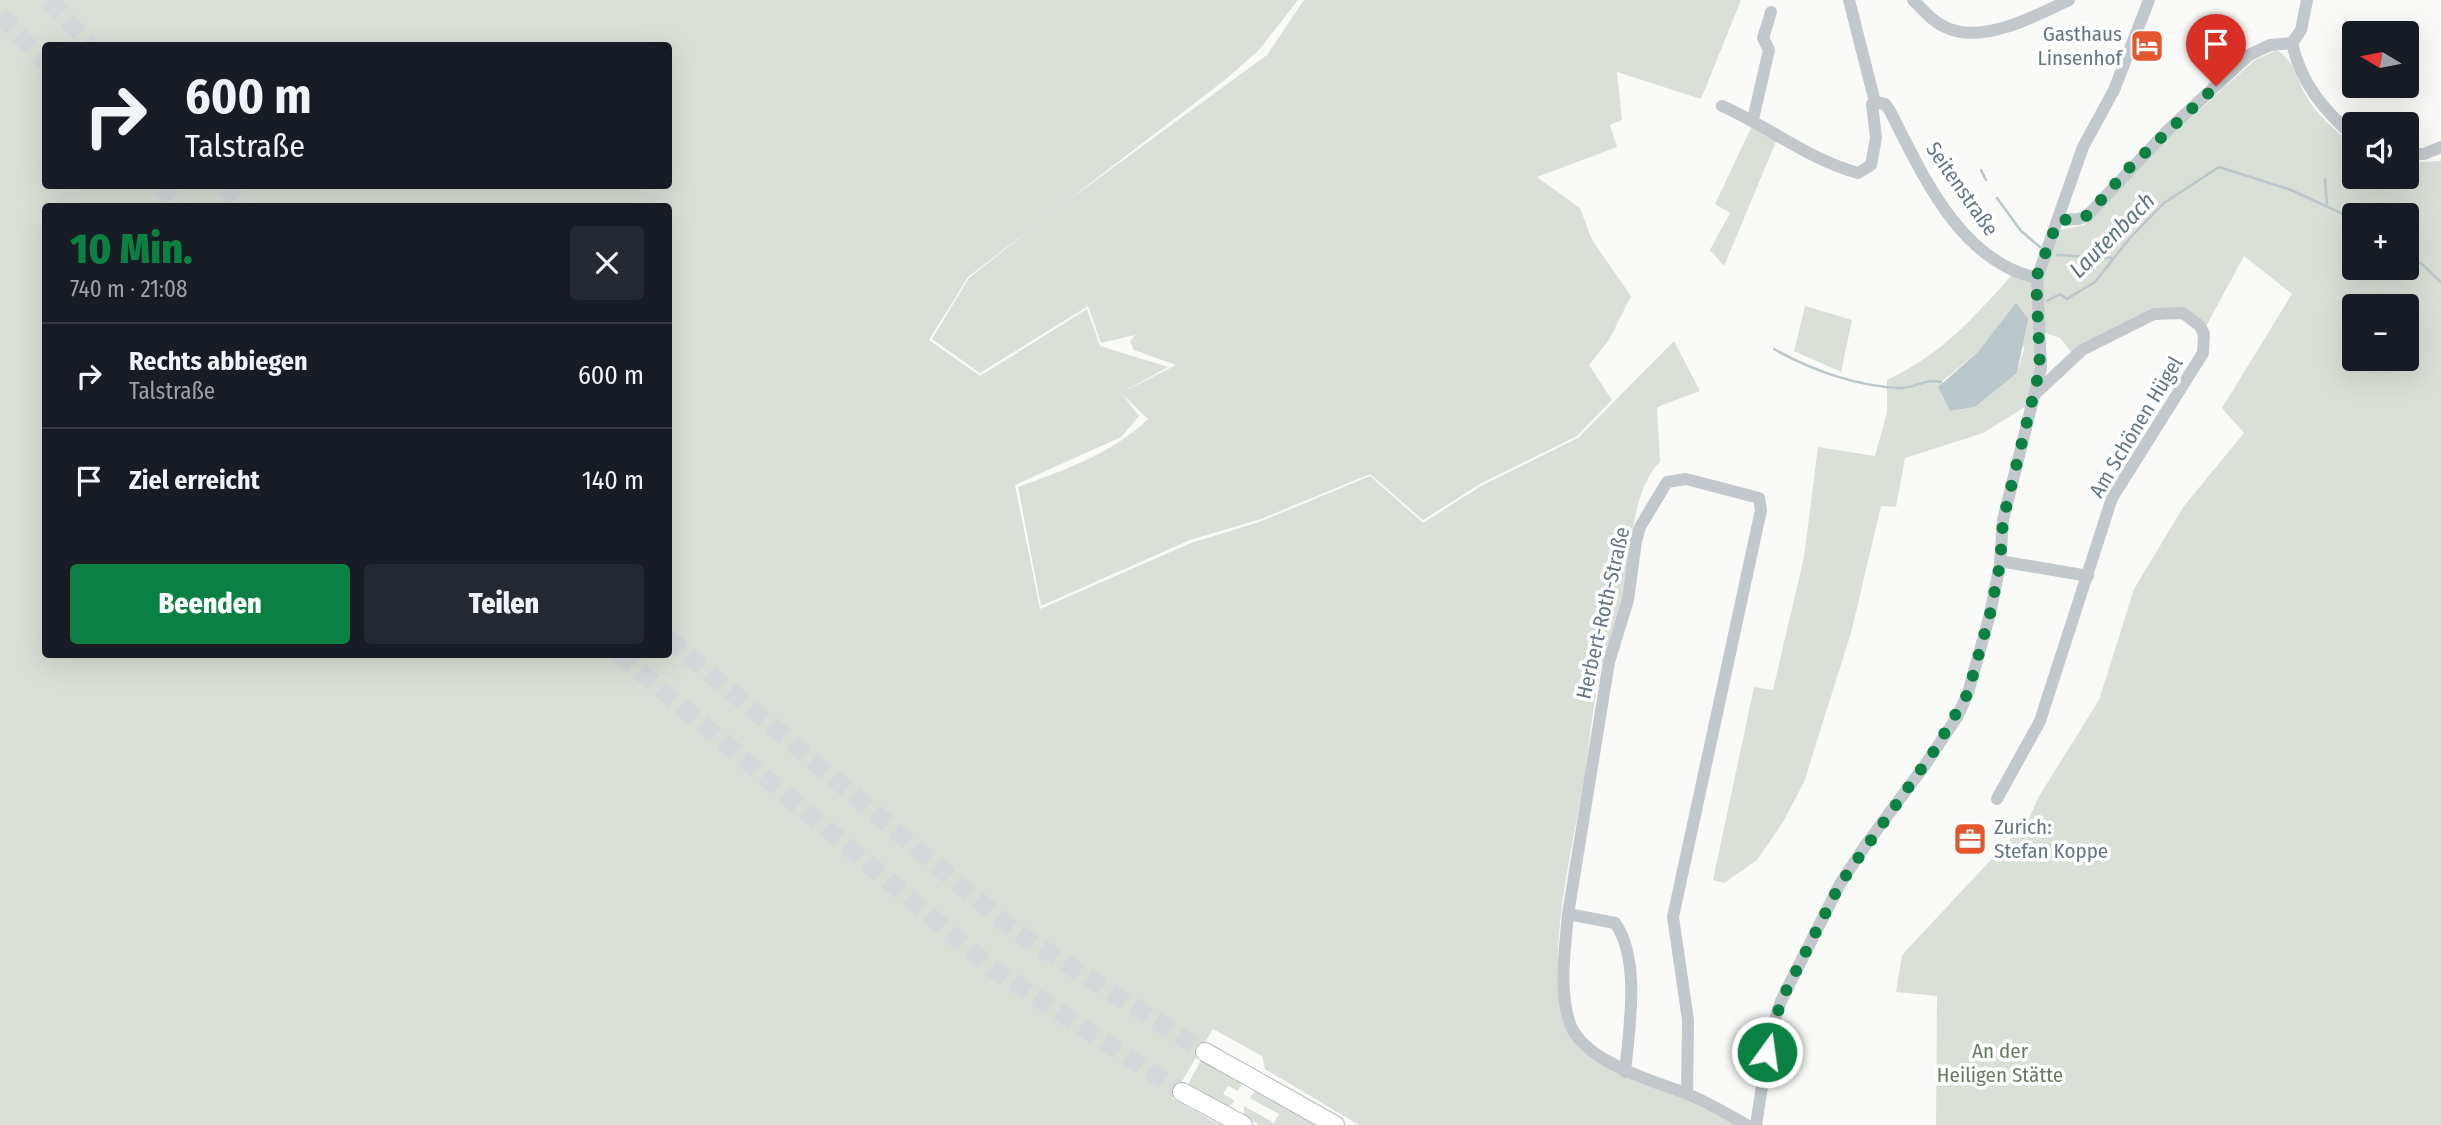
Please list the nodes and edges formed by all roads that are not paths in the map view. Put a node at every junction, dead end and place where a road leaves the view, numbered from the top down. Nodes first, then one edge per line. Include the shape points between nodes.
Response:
1 (1849, 0) edge
2 (1913, 0) edge
3 (2069, 0) edge
4 (2150, 0) edge
5 (2307, 0) edge
6 (1771, 12) dead end
7 (2292, 43) junction
8 (1875, 102) junction
9 (1722, 106) dead end
10 (1753, 119) junction
11 (2342, 126) edge
12 (2441, 147) edge
13 (2419, 154) edge
14 (2058, 220) junction
15 (2036, 278) junction
16 (2035, 393) junction
17 (2000, 561) junction
18 (2088, 576) junction
19 (1997, 799) dead end
20 (1568, 914) junction
21 (1205, 1052) tunnel mouth
22 (1625, 1072) junction
23 (1182, 1092) tunnel mouth
24 (1686, 1094) junction
25 (1243, 1125) edge
26 (1335, 1125) edge
27 (1747, 1125) edge
28 (1756, 1125) edge

1 - 8 street, Seitenstraße
2 - 3 street via 1930,18 1966,33 2007,25
4 - 14 street via 2114,90 2083,146
5 - 7 street via 2301,30
6 - 10 street via 1763,38 1769,50
7 - 11 street via 2306,85
7 - 14 street via 2249,55 2166,132 2088,215
8 - 10 street, Seitenstraße via 1871,165 1858,173 1823,160
8 - 15 street, Seitenstraße via 1890,111 1917,164 1965,235 1998,264
9 - 10 street, Seitenstraße
12 - 13 street
14 - 15 street
15 - 16 street via 2042,349
16 - 17 street via 2003,520
16 - 18 street, Am Schönen Hügel via 2082,350 2163,312 2176,311 2200,326 2205,344 2199,362 2118,485
17 - 18 street
17 - 28 street via 1978,663 1957,717 1846,874 1781,1001 1770,1034
18 - 19 street, Am Schönen Hügel via 2040,721
20 - 22 street, Herbert-Roth-Straße via 1564,954 1569,1022 1578,1036
20 - 22 street via 1615,923 1626,944 1631,1003
20 - 24 street, Herbert-Roth-Straße via 1609,662 1628,600 1640,527 1667,482 1675,479 1759,498 1758,523 1673,917 1688,1020
21 - 26 highway
22 - 24 street, Herbert-Roth-Straße
23 - 25 highway
24 - 27 street, Herbert-Roth-Straße

